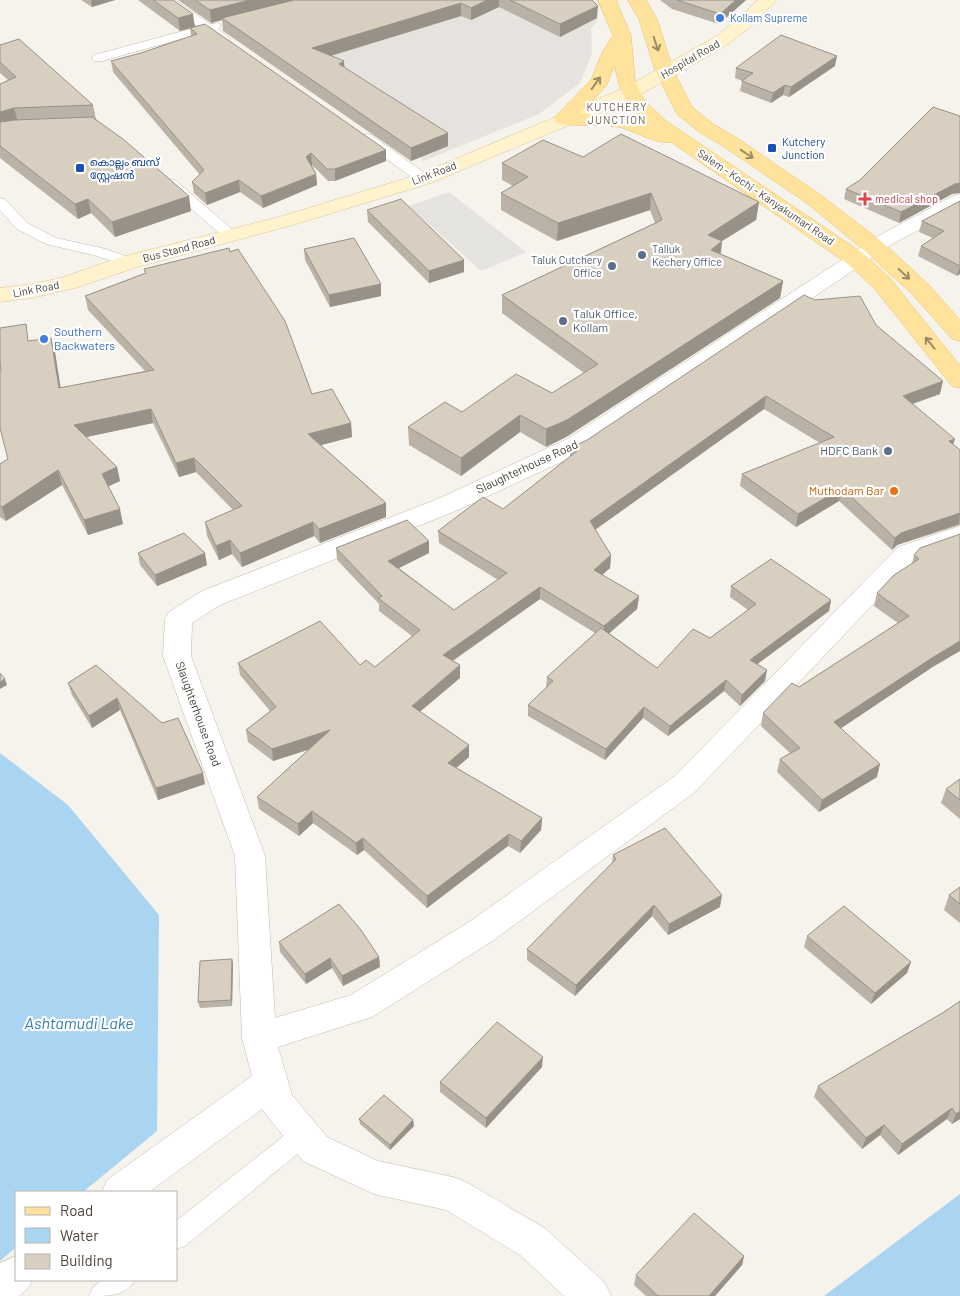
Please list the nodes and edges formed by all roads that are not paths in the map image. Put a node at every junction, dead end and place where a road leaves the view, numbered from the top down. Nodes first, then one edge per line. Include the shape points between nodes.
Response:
1 (167, 0) edge
2 (608, 0) edge
3 (637, 0) edge
4 (768, 0) edge
5 (227, 24) edge
6 (208, 28) junction
7 (622, 36) junction
8 (232, 45) edge
9 (98, 58) dead end
10 (666, 74) junction
11 (631, 92) junction
12 (564, 119) junction
13 (352, 128) edge
14 (690, 145) junction
15 (160, 173) edge
16 (424, 179) junction
17 (960, 200) edge
18 (0, 202) edge
19 (230, 235) junction
20 (865, 253) junction
21 (129, 262) junction
22 (1, 298) edge
23 (957, 330) edge
24 (960, 381) edge
25 (960, 535) edge
26 (259, 1038) junction
27 (271, 1082) junction
28 (303, 1136) junction
29 (121, 1191) edge
30 (178, 1235) edge
31 (15, 1275) edge
32 (121, 1281) edge
33 (0, 1288) edge
34 (102, 1296) edge
35 (592, 1296) edge

1 - 6 lane
2 - 7 main road, Salem - Kochi - Kanyakumari Road
3 -> 10 main road, Salem - Kochi - Kanyakumari Road via 648,19
4 - 10 main road, Hospital Road via 721,41
5 - 6 lane
6 - 8 lane
6 - 9 lane
7 - 11 main road, Salem - Kochi - Kanyakumari Road via 626,81
12 -> 7 main road via 599,82
10 - 11 main road, Hospital Road
10 -> 20 main road, Salem - Kochi - Kanyakumari Road via 684,110 815,200
11 - 12 main road, Link Road
11 - 14 main road, Salem - Kochi - Kanyakumari Road via 636,102 659,125
12 - 14 main road via 624,122
12 - 16 main road, Link Road
13 - 16 lane
14 - 20 main road, Salem - Kochi - Kanyakumari Road
15 - 19 lane
16 - 19 main road, Link Road
17 - 20 street
18 - 21 lane via 22,226 52,241
19 - 21 main road, Bus Stand Road
20 -> 23 main road, Salem - Kochi - Kanyakumari Road via 920,289
24 -> 20 main road, Salem - Kochi - Kanyakumari Road via 882,284
20 - 26 street, Slaughterhouse Road via 576,445 449,504 211,598 178,619 176,656 250,856
21 - 22 main road, Link Road via 67,283
25 - 26 street via 907,553 685,784 480,932 360,1007
26 - 27 street, Slaughterhouse Road
27 - 28 street, Slaughterhouse Road via 278,1103
27 - 29 street
28 - 30 lane
28 - 35 street, Slaughterhouse Road via 315,1149 374,1177 453,1194 533,1242
31 - 33 street
32 - 34 lane

